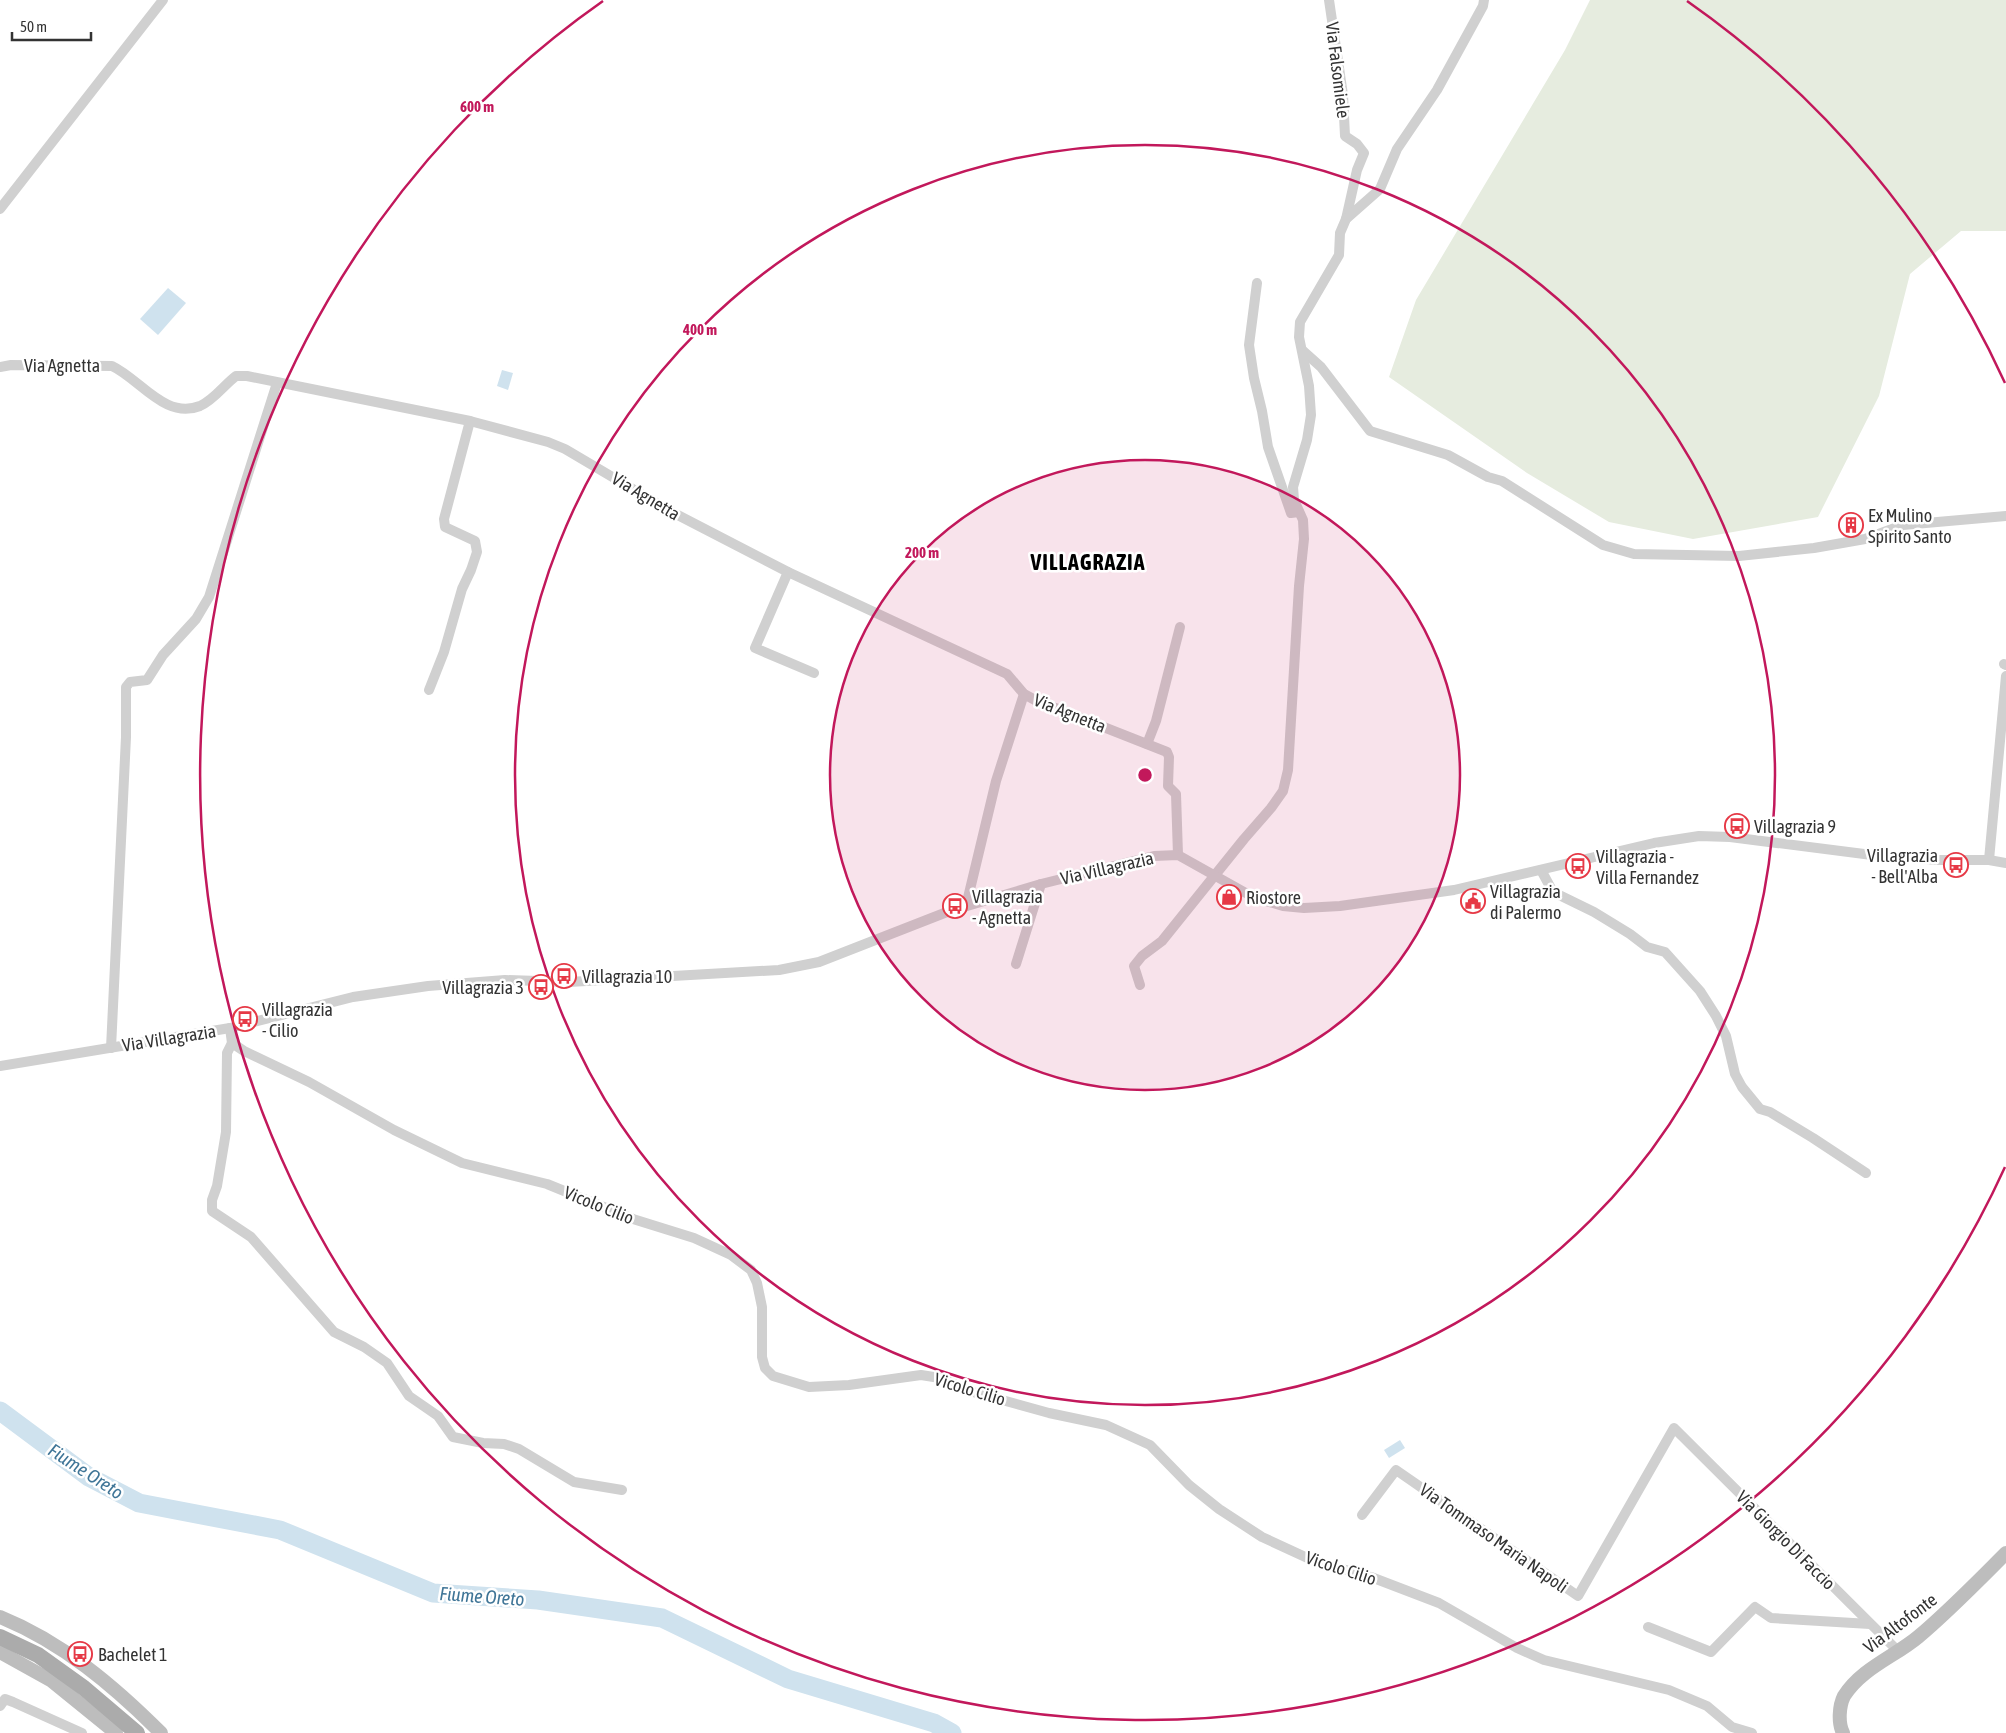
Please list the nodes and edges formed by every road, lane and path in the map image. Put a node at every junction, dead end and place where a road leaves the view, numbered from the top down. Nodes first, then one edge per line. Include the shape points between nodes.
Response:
1 (163, 0) edge
2 (1329, 0) edge
3 (1484, 0) edge
4 (0, 209) edge
5 (1346, 219) junction
6 (1257, 282) dead end
7 (1302, 349) junction
8 (0, 367) edge
9 (277, 383) junction
10 (470, 422) junction
11 (1299, 512) junction
12 (2006, 516) edge
13 (788, 572) junction
14 (1180, 627) dead end
15 (814, 673) dead end
16 (2006, 676) edge
17 (429, 690) dead end
18 (1024, 694) junction
19 (1147, 744) junction
20 (1178, 855) junction
21 (1989, 860) junction
22 (2006, 863) edge
23 (1541, 870) junction
24 (1216, 875) junction
25 (1041, 884) junction
26 (966, 906) junction
27 (1016, 964) dead end
28 (1140, 985) dead end
29 (230, 1028) junction
30 (232, 1043) junction
31 (111, 1048) junction
32 (0, 1066) edge
33 (1866, 1173) dead end
34 (1674, 1428) joint
35 (622, 1490) dead end
36 (1362, 1515) dead end
37 (2006, 1553) edge
38 (0, 1617) edge
39 (1870, 1624) junction
40 (1648, 1627) dead end
41 (0, 1637) edge
42 (1898, 1651) junction
43 (0, 1652) edge
44 (0, 1706) edge
45 (82, 1733) edge
46 (116, 1733) edge
47 (137, 1733) edge
48 (161, 1733) edge
49 (1752, 1733) edge
50 (1843, 1733) edge

1 - 4 street
2 - 5 street, Via Falsomiele via 1343,95 1345,136 1364,153
3 - 5 street via 1461,49 1397,149 1380,189
5 - 7 street via 1340,233 1338,255 1300,322
6 - 11 street via 1249,345 1254,378 1272,464 1291,513
7 - 11 street via 1310,415 1294,487 1294,500
7 - 12 street via 1370,431 1448,455 1502,481 1616,550 1634,554 1739,556 1865,539 1903,526
8 - 9 street, Via Agnetta via 112,366 173,408 188,409 211,399 236,376
9 - 10 street, Via Agnetta
9 - 31 street via 209,597 147,680 130,682 126,687
10 - 13 street, Via Agnetta via 565,449 670,511
10 - 17 street via 444,519 445,528 475,540 477,552
11 - 24 street via 1304,539 1288,770 1283,791
13 - 15 street via 755,648
13 - 18 street, Via Agnetta via 1007,674
14 - 19 street
16 - 21 street
18 - 19 street, Via Agnetta
18 - 26 street via 996,781
19 - 20 street, Via Agnetta via 1167,752 1170,757 1168,786 1176,794
20 - 24 street, Via Villagrazia
20 - 25 street, Via Villagrazia via 1154,856
21 - 22 street, Via Villagrazia
21 - 23 street, Via Villagrazia via 1872,855 1700,836 1654,842
23 - 24 street, Via Villagrazia via 1454,890 1304,908 1265,902
23 - 33 street via 1553,892 1594,912 1647,947 1665,952 1671,958 1700,991 1716,1016 1726,1036 1735,1074 1760,1109 1770,1112
24 - 28 street via 1162,941 1134,966
25 - 26 street, Via Villagrazia
25 - 27 street
26 - 29 street, Via Villagrazia via 869,940 819,962 779,970 428,986 353,997
29 - 30 street
29 - 31 street, Via Villagrazia
30 - 35 street via 227,1053 226,1132 212,1211 251,1237 334,1332 386,1363 409,1396 438,1416 453,1437 520,1449 574,1482
30 - 49 street, Vicolo Cilio via 394,1130 462,1162 547,1184 633,1219 694,1238 732,1256 751,1270 757,1283 762,1307 762,1357 765,1368 779,1379 810,1387 921,1375 940,1378 973,1392 1049,1413 1106,1425 1150,1445 1189,1485 1262,1537 1314,1561 1371,1577 1439,1603 1544,1660 1669,1690 1707,1706 1732,1727
31 - 32 street, Via Villagrazia
34 - 36 street, Via Tommaso Maria Napoli via 1578,1596 1396,1470
34 - 39 street, Via Giorgio Di Faccio
37 - 42 main road, Via Altofonte via 1960,1601
38 - 48 main road via 50,1641 115,1690
39 - 40 street via 1771,1618 1755,1607 1711,1652
39 - 42 street, Via Giorgio Di Faccio
41 - 47 main road via 38,1655 84,1688
42 - 50 main road, Via Altofonte via 1859,1678 1843,1698 1840,1715
43 - 46 main road via 52,1682
44 - 45 street via 5,1700 13,1702

